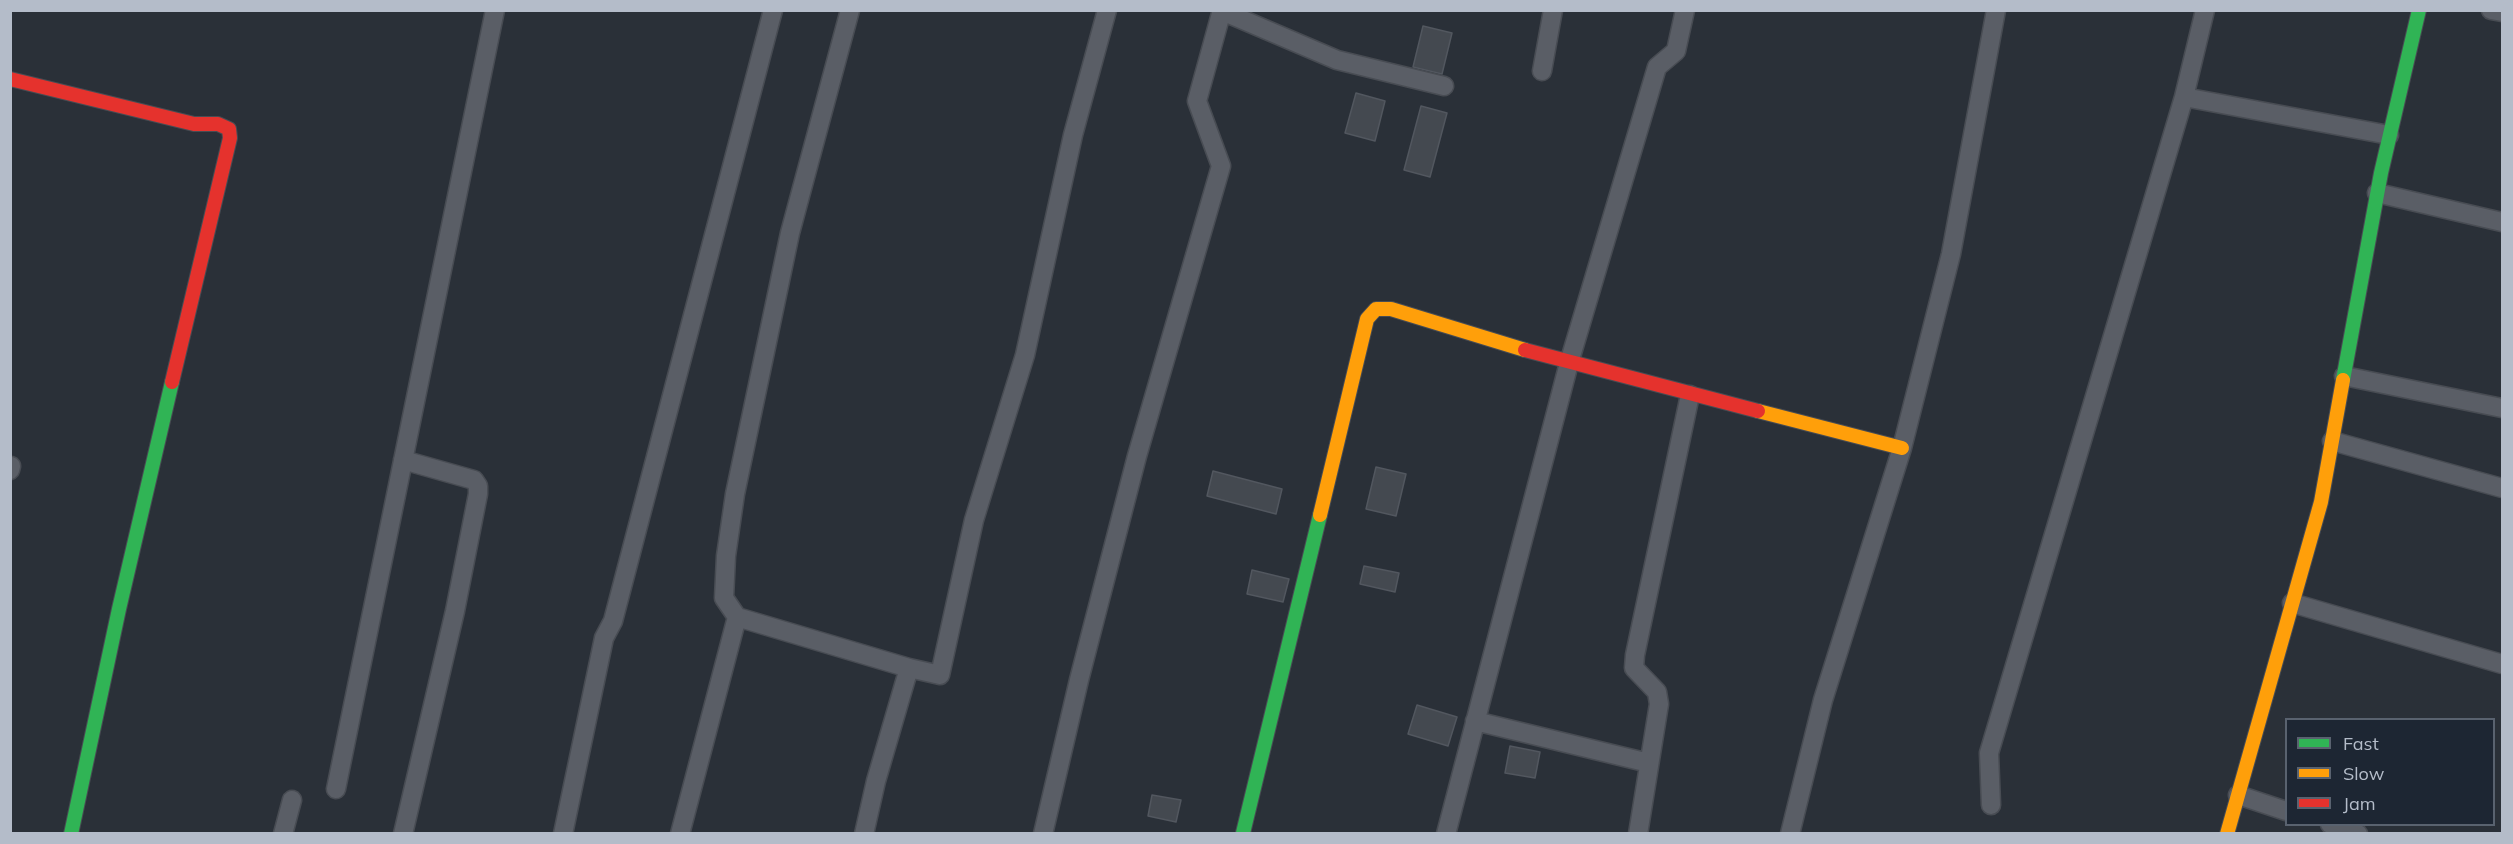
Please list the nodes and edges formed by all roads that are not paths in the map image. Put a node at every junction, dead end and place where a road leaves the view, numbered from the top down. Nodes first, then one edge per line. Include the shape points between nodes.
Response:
1 (495, 10) edge
2 (773, 10) edge
3 (850, 10) edge
4 (1107, 10) edge
5 (1553, 10) edge
6 (1685, 10) edge
7 (1996, 10) edge
8 (2205, 10) edge
9 (2419, 10) edge
10 (2491, 10) edge
11 (1222, 11) edge
12 (2502, 12) edge
13 (1542, 71) dead end
14 (10, 79) edge
15 (1444, 86) dead end
16 (2184, 97) junction
17 (2390, 135) junction
18 (2377, 193) junction
19 (2502, 222) edge
20 (1569, 363) junction
21 (2344, 376) junction
22 (1690, 395) junction
23 (2502, 408) edge
24 (2332, 441) junction
25 (1902, 448) junction
26 (403, 460) junction
27 (2502, 488) edge
28 (2292, 603) junction
29 (737, 617) junction
30 (2502, 664) edge
31 (909, 668) junction
32 (1475, 721) junction
33 (1649, 763) junction
34 (336, 789) dead end
35 (2238, 795) junction
36 (292, 800) dead end
37 (1990, 805) dead end
38 (2285, 811) edge
39 (2333, 826) edge
40 (1243, 833) edge
41 (71, 834) edge
42 (283, 834) edge
43 (403, 834) edge
44 (563, 834) edge
45 (680, 834) edge
46 (864, 834) edge
47 (1042, 834) edge
48 (1446, 834) edge
49 (1638, 834) edge
50 (1790, 834) edge
51 (2227, 834) edge
52 (2358, 834) edge

1 - 26 street
2 - 44 street via 613,621 604,638
3 - 29 street via 790,233 735,494 724,598
4 - 31 street via 1073,135 1025,355 974,520 940,675
5 - 13 street
6 - 20 street via 1676,51 1657,67
7 - 25 street via 1951,254
8 - 16 street
9 - 17 street
10 - 12 street
11 - 15 street via 1337,60
11 - 47 street via 1197,101 1221,166 1137,456
14 - 41 street via 194,124 218,124 229,129 230,138 119,609
16 - 17 street
16 - 37 street via 1989,753
17 - 18 street
18 - 19 street
18 - 21 street
20 - 22 street
20 - 32 street
20 - 40 street via 1390,309 1376,309 1367,319
21 - 23 street
21 - 24 street
22 - 25 street
22 - 33 street via 1635,655 1634,668 1657,692 1659,704
24 - 27 street
24 - 28 street via 2321,502
25 - 50 street via 1823,700
26 - 34 street
26 - 43 street via 474,480 478,494
28 - 30 street
28 - 35 street
29 - 31 street
29 - 45 street
31 - 46 street
32 - 33 street
32 - 48 street
33 - 49 street
35 - 38 street
35 - 51 street
36 - 42 street
39 - 52 street

